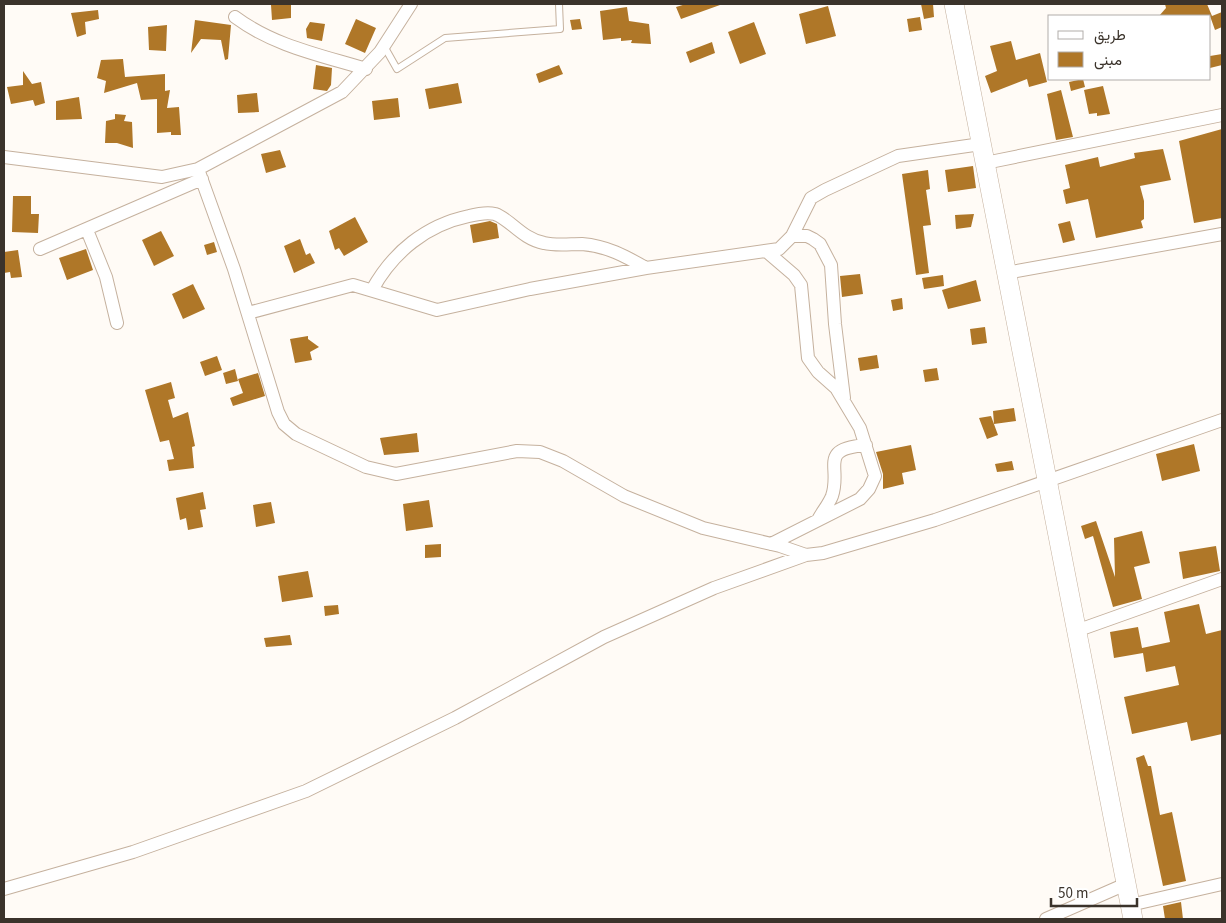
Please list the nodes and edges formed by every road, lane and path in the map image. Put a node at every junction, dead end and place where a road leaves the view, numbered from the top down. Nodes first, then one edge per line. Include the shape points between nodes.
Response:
1 (559, 4) edge
2 (954, 4) edge
3 (405, 6) edge
4 (235, 17) dead end
5 (384, 46) junction
6 (366, 69) junction
7 (1222, 115) edge
8 (981, 144) junction
9 (4, 157) edge
10 (985, 163) junction
11 (200, 174) junction
12 (87, 230) junction
13 (1222, 234) edge
14 (792, 236) junction
15 (40, 249) dead end
16 (766, 251) junction
17 (646, 268) junction
18 (1006, 273) junction
19 (372, 290) junction
20 (248, 313) junction
21 (118, 323) dead end
22 (845, 402) junction
23 (1222, 420) edge
24 (866, 445) junction
25 (1047, 481) junction
26 (818, 520) junction
27 (771, 544) junction
28 (806, 554) junction
29 (1222, 580) edge
30 (1076, 631) junction
31 (1126, 884) junction
32 (1222, 884) edge
33 (4, 889) edge
34 (1131, 912) edge
35 (1046, 919) edge

1 - 5 lane via 560,29 445,38 397,69
2 - 8 street
3 - 5 street
4 - 6 street via 284,45
5 - 6 street
6 - 11 street via 342,92
7 - 10 street
8 - 10 street
8 - 14 street via 898,156 842,181 811,198
9 - 11 street via 162,177
10 - 18 street
11 - 12 street
11 - 20 street
12 - 15 street
12 - 21 street via 106,277
13 - 18 street
14 - 16 street via 779,249
14 - 22 street via 807,236 820,244 831,265
16 - 17 street
16 - 22 street via 794,274 801,285 808,358
17 - 19 street via 437,310
17 - 19 street via 620,253 599,246 545,244 532,240 496,214 481,213 459,218 422,234 383,270
18 - 25 street
19 - 20 street via 353,285
20 - 27 street via 284,424 296,434 366,467 396,474 517,451 540,452 563,461 624,496 703,528
22 - 24 street
23 - 25 street
24 - 26 street via 837,453 833,459 832,496
24 - 26 street via 875,476 869,489 860,499
25 - 28 street via 850,547
25 - 30 street
26 - 27 street
27 - 28 street
28 - 33 street via 714,588 604,637 455,718 306,791 133,852
29 - 30 street
30 - 31 street
31 - 34 street
31 - 35 street
32 - 34 street

